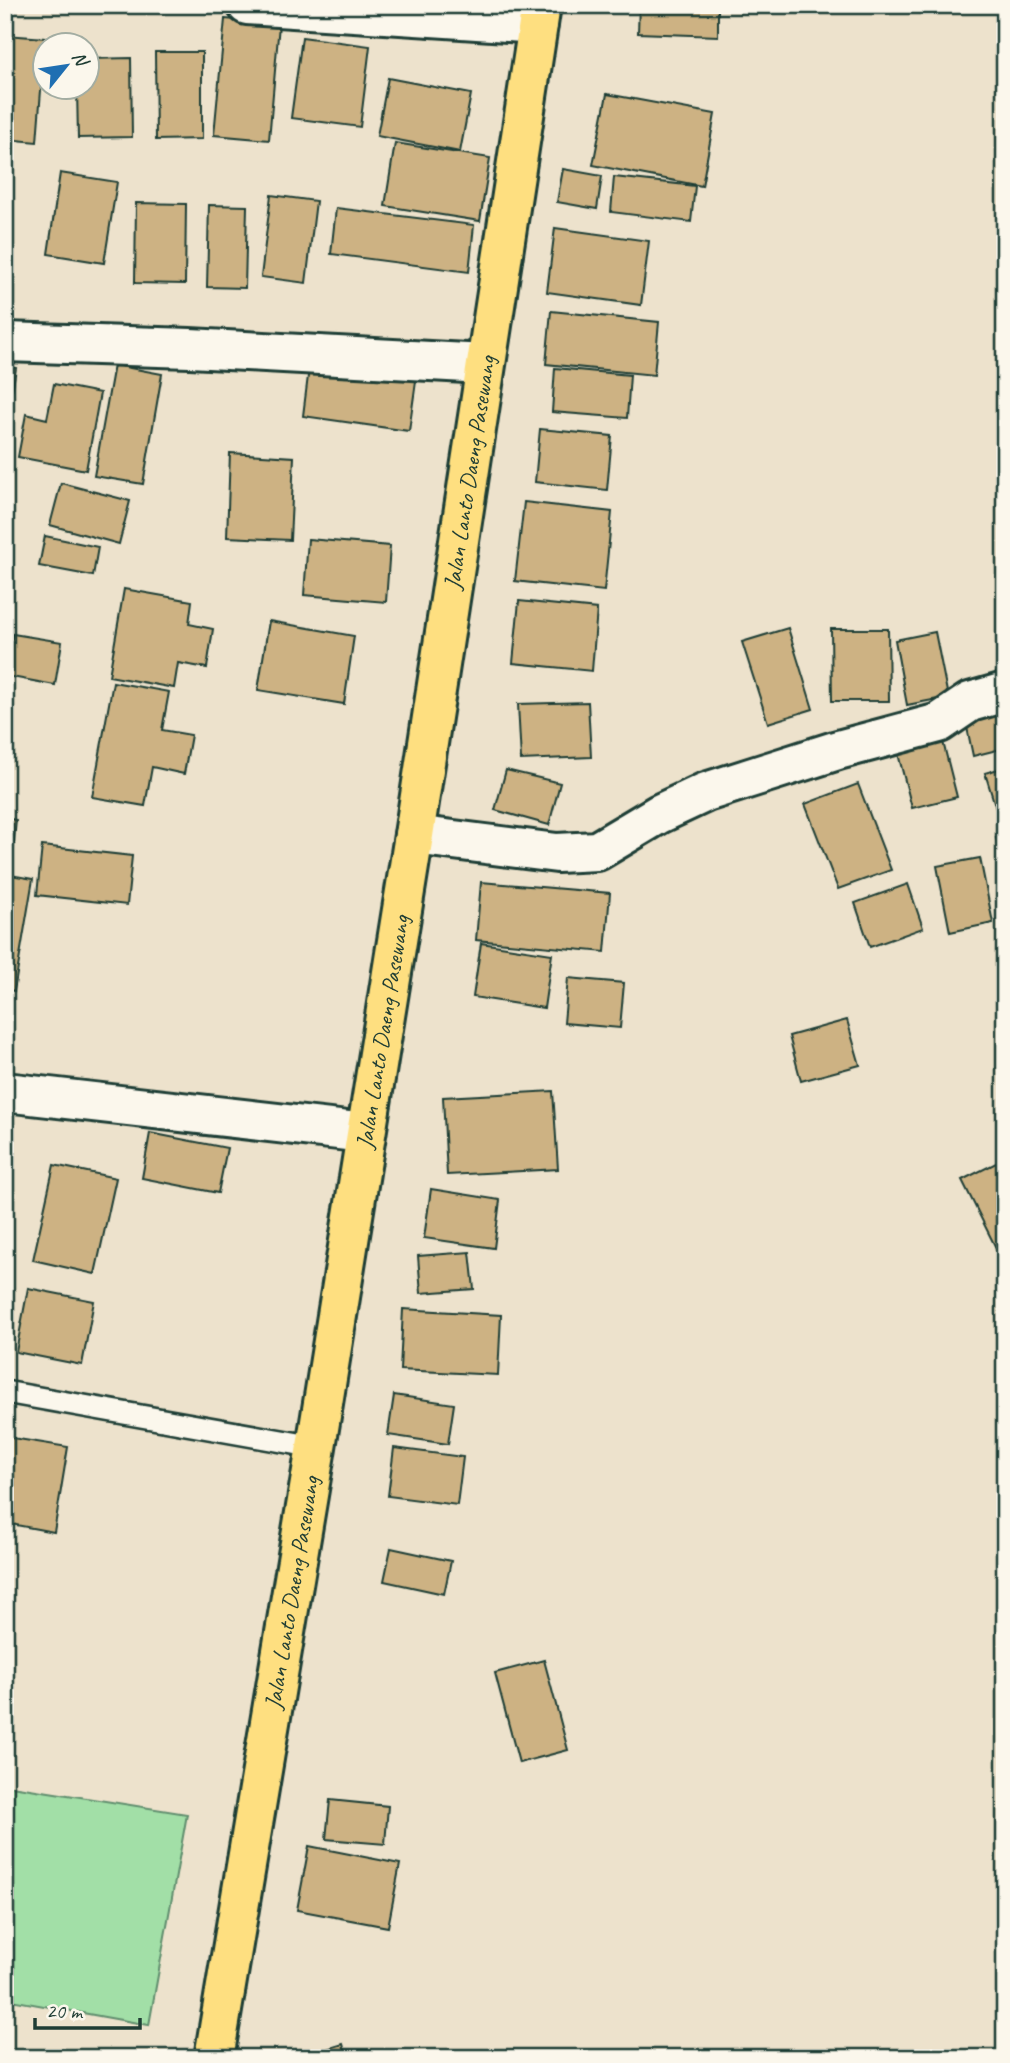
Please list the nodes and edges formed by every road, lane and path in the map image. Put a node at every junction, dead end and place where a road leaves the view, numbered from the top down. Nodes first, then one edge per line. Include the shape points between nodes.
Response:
1 (247, 5) edge
2 (540, 14) edge
3 (5, 342) edge
4 (485, 364) junction
5 (1005, 692) edge
6 (414, 835) junction
7 (5, 1092) edge
8 (365, 1133) junction
9 (5, 1392) edge
10 (316, 1447) junction
11 (214, 2058) edge

1 - 2 street
2 - 4 highway, Jalan Lanto Daeng Pasewang
3 - 4 street
4 - 6 highway, Jalan Lanto Daeng Pasewang
5 - 6 street via 970,702 939,723 706,792 597,851 556,853
6 - 8 highway, Jalan Lanto Daeng Pasewang
7 - 8 street
8 - 10 highway, Jalan Lanto Daeng Pasewang
9 - 10 lane
10 - 11 highway, Jalan Lanto Daeng Pasewang

